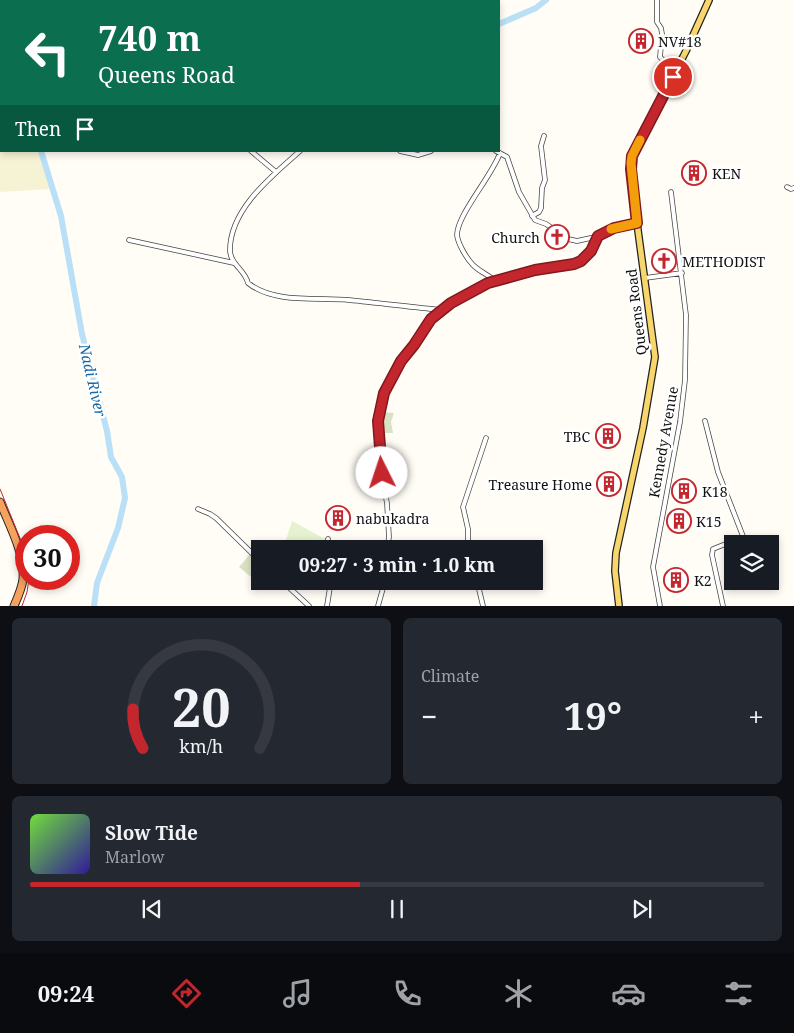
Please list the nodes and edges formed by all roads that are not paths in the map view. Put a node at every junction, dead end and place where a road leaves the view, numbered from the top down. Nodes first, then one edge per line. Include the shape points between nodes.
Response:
1 (658, 0) edge
2 (709, 0) edge
3 (679, 64) junction
4 (544, 136) dead end
5 (252, 152) edge
6 (299, 152) edge
7 (404, 152) edge
8 (428, 152) edge
9 (498, 152) edge
10 (276, 172) junction
11 (787, 187) dead end
12 (794, 188) edge
13 (670, 192) dead end
14 (532, 216) junction
15 (637, 223) junction
16 (598, 236) junction
17 (129, 240) dead end
18 (234, 263) junction
19 (682, 273) junction
20 (645, 278) junction
21 (495, 281) junction
22 (441, 310) junction
23 (705, 421) dead end
24 (486, 438) dead end
25 (0, 502) edge
26 (198, 509) dead end
27 (3, 520) edge
28 (742, 535) edge
29 (388, 540) edge
30 (468, 540) edge
31 (724, 545) edge
32 (251, 552) edge
33 (292, 590) edge
34 (330, 590) edge
35 (382, 590) edge
36 (479, 590) edge
37 (14, 606) edge
38 (309, 606) edge
39 (327, 606) edge
40 (378, 606) edge
41 (483, 606) edge
42 (619, 606) edge
43 (660, 606) edge
44 (723, 606) edge

1 - 3 street via 658,22 662,34 660,57
2 - 3 main road, Queens Road
3 - 15 main road, Queens Road via 632,156
4 - 14 street via 541,146 544,180 541,208
5 - 10 street
6 - 10 street
7 - 8 street via 418,155
9 - 14 street via 507,157 518,192
9 - 21 street via 489,176 464,215 457,236 474,265
10 - 18 street via 236,221 230,251
11 - 12 street
13 - 19 street, Kennedy Avenue
14 - 16 street via 572,241
15 - 16 street via 614,228
15 - 20 main road, Queens Road
16 - 21 street via 591,251 581,261
17 - 18 street
18 - 22 street via 253,287 286,297 347,299
19 - 20 street
19 - 43 street, Kennedy Avenue via 686,314 685,388 653,567
20 - 42 main road, Queens Road via 655,357 616,553
21 - 22 street
22 - 29 street via 401,361 384,393 380,409 378,432
23 - 28 street via 718,472
24 - 30 street via 464,507
25 - 27 highway
26 - 32 street via 216,518
27 - 37 highway via 19,550 22,564 23,578
31 - 44 street via 713,549 712,555
33 - 38 street
34 - 39 street
35 - 40 street
36 - 41 street

